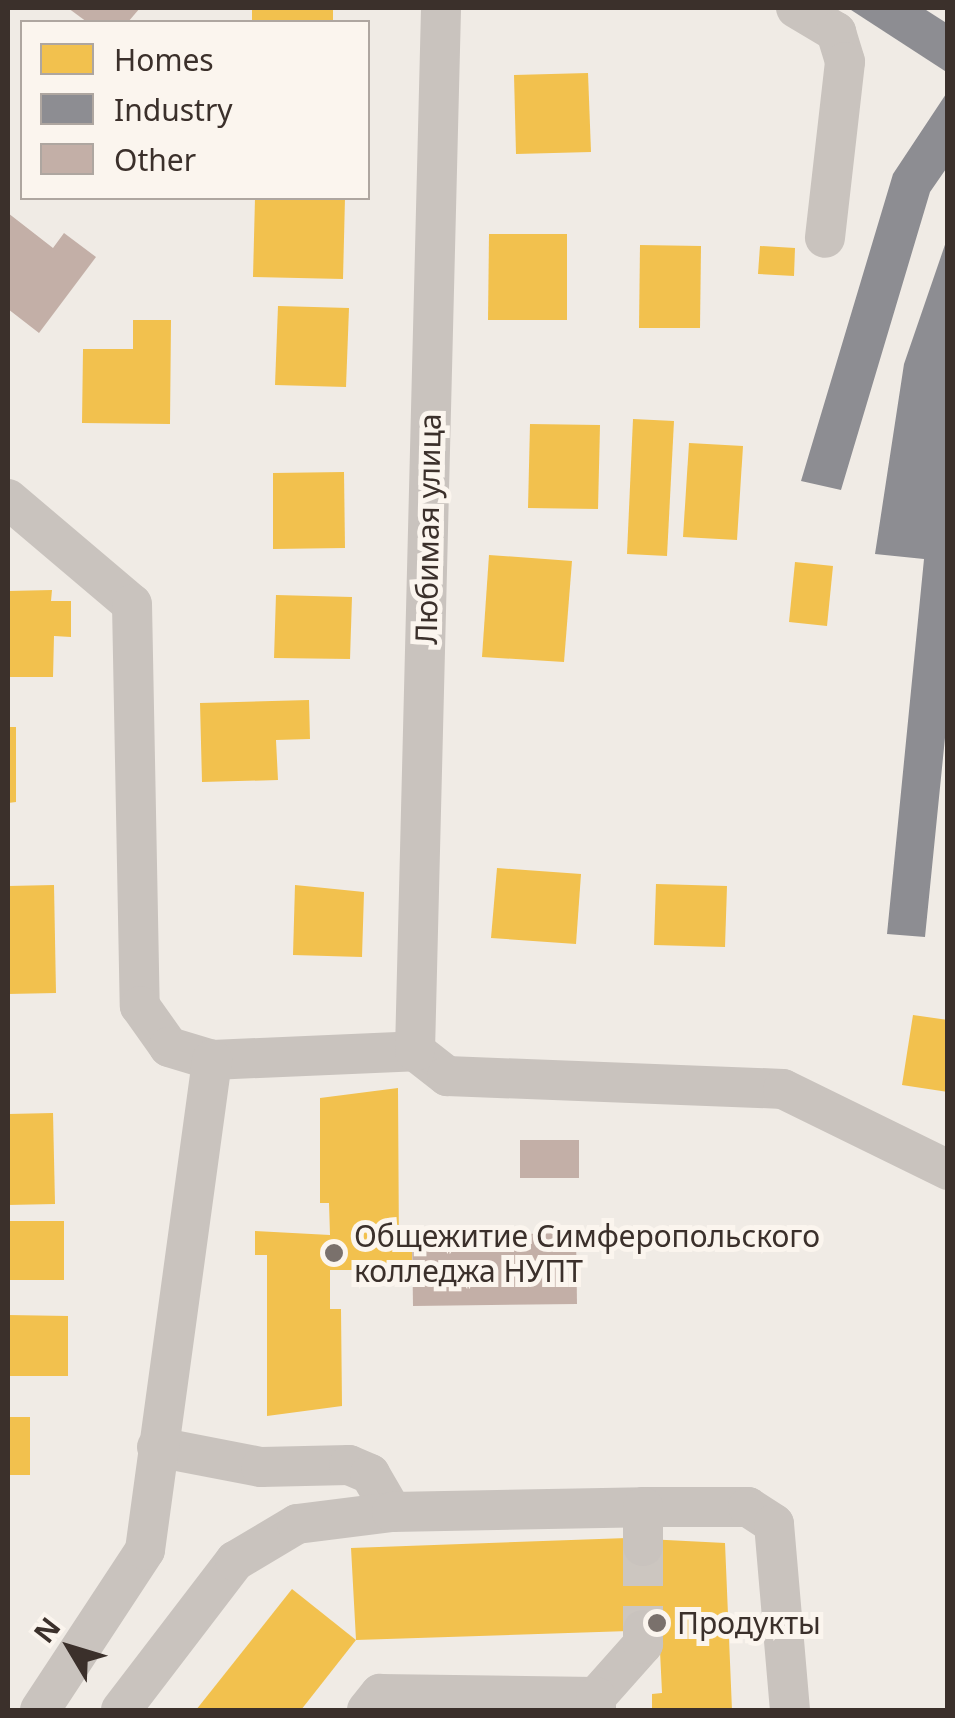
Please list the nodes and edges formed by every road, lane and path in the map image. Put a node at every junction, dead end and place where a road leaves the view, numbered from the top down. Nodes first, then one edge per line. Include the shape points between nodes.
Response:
1 (441, 8) edge
2 (796, 8) edge
3 (825, 238) dead end
4 (8, 499) edge
5 (415, 1051) junction
6 (212, 1060) junction
7 (948, 1170) edge
8 (157, 1446) junction
9 (392, 1512) junction
10 (644, 1630) tunnel mouth
11 (596, 1704) edge
12 (40, 1710) edge
13 (122, 1710) edge
14 (367, 1710) edge
15 (790, 1710) edge

1 - 5 street, Любимая улица
2 - 3 street via 836,32 845,62
4 - 6 street via 132,604 140,1006 169,1047
5 - 6 street
5 - 7 street via 446,1076 783,1090
6 - 8 street
8 - 9 street via 261,1467 350,1465 370,1474
8 - 12 street via 145,1550
9 - 13 street via 297,1524 236,1561
9 - 15 street via 643,1526 748,1507 774,1524
10 - 11 street via 643,1644
11 - 14 street via 380,1694

